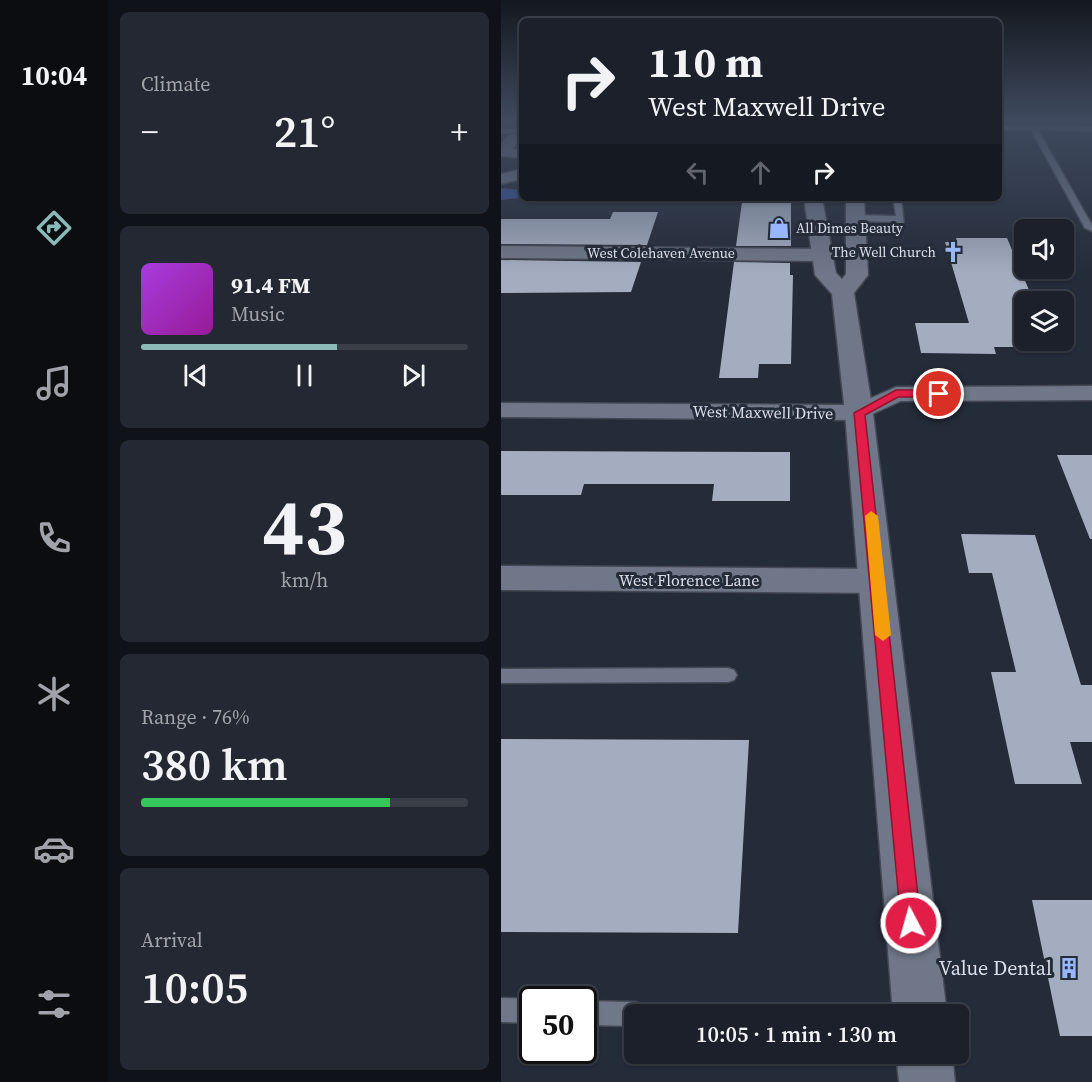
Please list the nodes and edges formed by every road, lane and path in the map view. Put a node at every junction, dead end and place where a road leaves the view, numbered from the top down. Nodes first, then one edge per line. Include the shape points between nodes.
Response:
1 (1057, 171) edge
2 (813, 201) edge
3 (897, 201) edge
4 (855, 208) edge
5 (1092, 228) edge
6 (501, 252) edge
7 (822, 255) junction
8 (843, 293) junction
9 (1092, 393) edge
10 (501, 410) edge
11 (859, 413) junction
12 (501, 578) edge
13 (878, 581) junction
14 (728, 675) dead end
15 (501, 676) edge
16 (919, 1004) edge
17 (501, 1010) edge
18 (519, 1011) edge
19 (597, 1013) edge
20 (624, 1014) edge
21 (925, 1064) edge
22 (927, 1082) edge

1 - 5 lane
2 - 7 main road
3 - 4 lane via 900,221
4 - 8 main road via 857,275
6 - 7 street, West Colehaven Avenue
7 - 8 main road via 826,275
8 - 11 main road
9 - 11 street, West Maxwell Drive via 896,394
10 - 11 street, West Maxwell Drive
11 - 13 main road
12 - 13 street, West Florence Lane
13 - 16 main road
14 - 15 lane
17 - 18 lane
19 - 20 lane
21 - 22 main road

